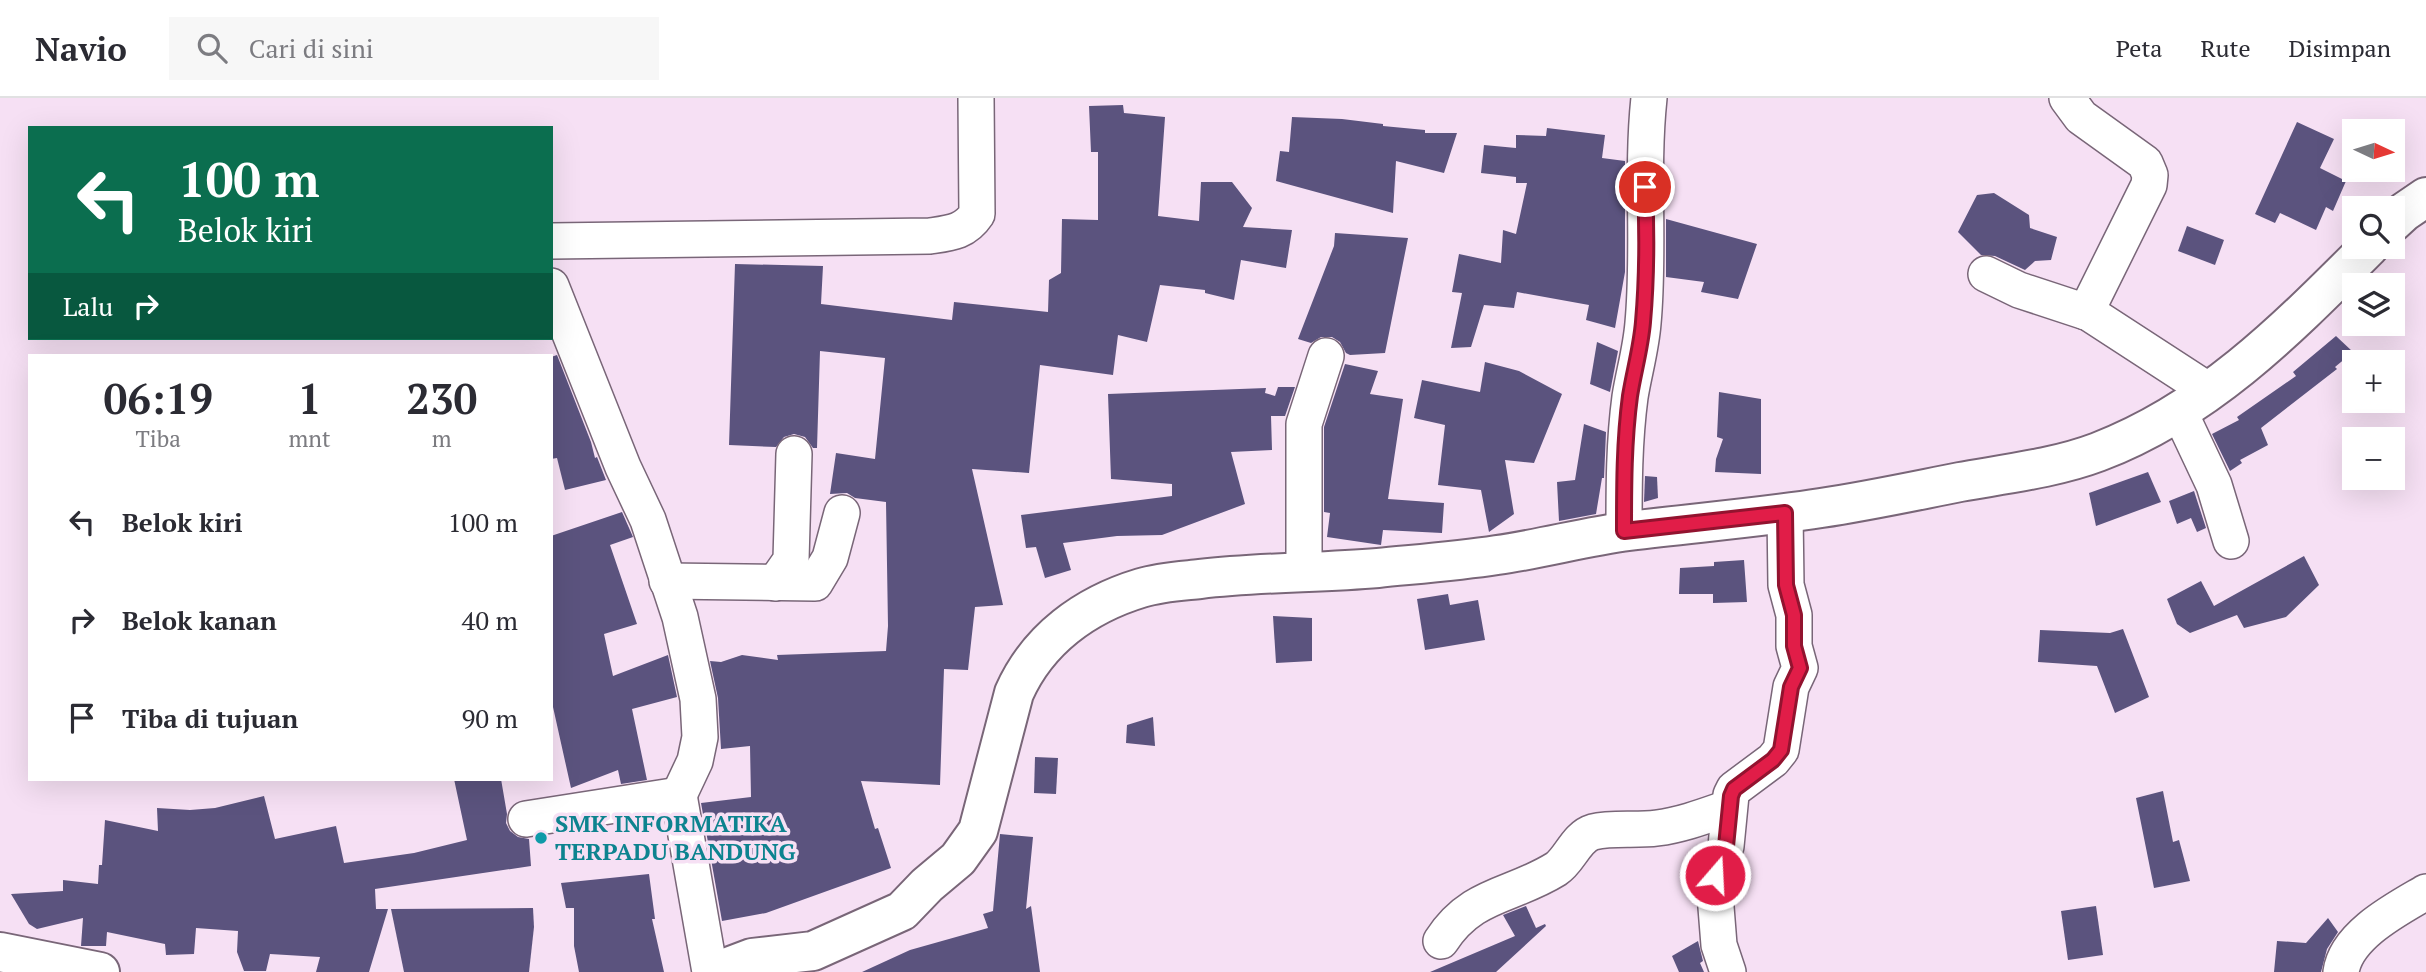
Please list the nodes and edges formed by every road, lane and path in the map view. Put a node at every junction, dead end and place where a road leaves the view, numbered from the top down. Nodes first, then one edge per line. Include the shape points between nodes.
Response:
1 (976, 98) edge
2 (1649, 98) edge
3 (2067, 98) edge
4 (2426, 197) edge
5 (2405, 211) edge
6 (553, 241) edge
7 (2357, 259) edge
8 (1986, 274) dead end
9 (553, 291) edge
10 (2086, 312) junction
11 (1326, 356) dead end
12 (2194, 402) junction
13 (794, 454) dead end
14 (842, 513) dead end
15 (1785, 513) junction
16 (1624, 531) junction
17 (2231, 541) dead end
18 (1304, 572) junction
19 (667, 581) junction
20 (775, 583) junction
21 (679, 795) junction
22 (1728, 808) junction
23 (526, 819) dead end
24 (2426, 892) edge
25 (1441, 941) dead end
26 (19, 960) edge
27 (100, 972) edge
28 (712, 972) edge
29 (1728, 972) edge
30 (2341, 972) edge

1 - 6 street via 977,214 962,230 930,236
2 - 16 street via 1644,144 1644,312 1626,438
3 - 10 street via 2081,117 2145,163 2150,175
4 - 5 main road
7 - 12 main road via 2248,363
8 - 10 street
9 - 19 street via 648,520
10 - 12 street
11 - 18 street via 1304,424
12 - 15 main road via 2093,454
12 - 17 street
13 - 20 street via 791,560
14 - 20 street via 830,558 814,583
15 - 16 main road
15 - 22 street via 1786,585 1800,668 1791,687 1781,750 1734,789
16 - 18 main road via 1497,555
18 - 28 main road via 1243,574 1141,588 1072,621 1032,658 1022,675 978,831 958,859 902,912 813,951 752,958
19 - 20 street
19 - 21 street via 689,652 700,719 695,761
21 - 23 street
21 - 28 street
22 - 25 street via 1656,828 1586,835 1557,869 1467,910
22 - 29 street via 1726,846 1714,881 1717,936
24 - 30 street via 2365,933 2345,956
26 - 27 main road

